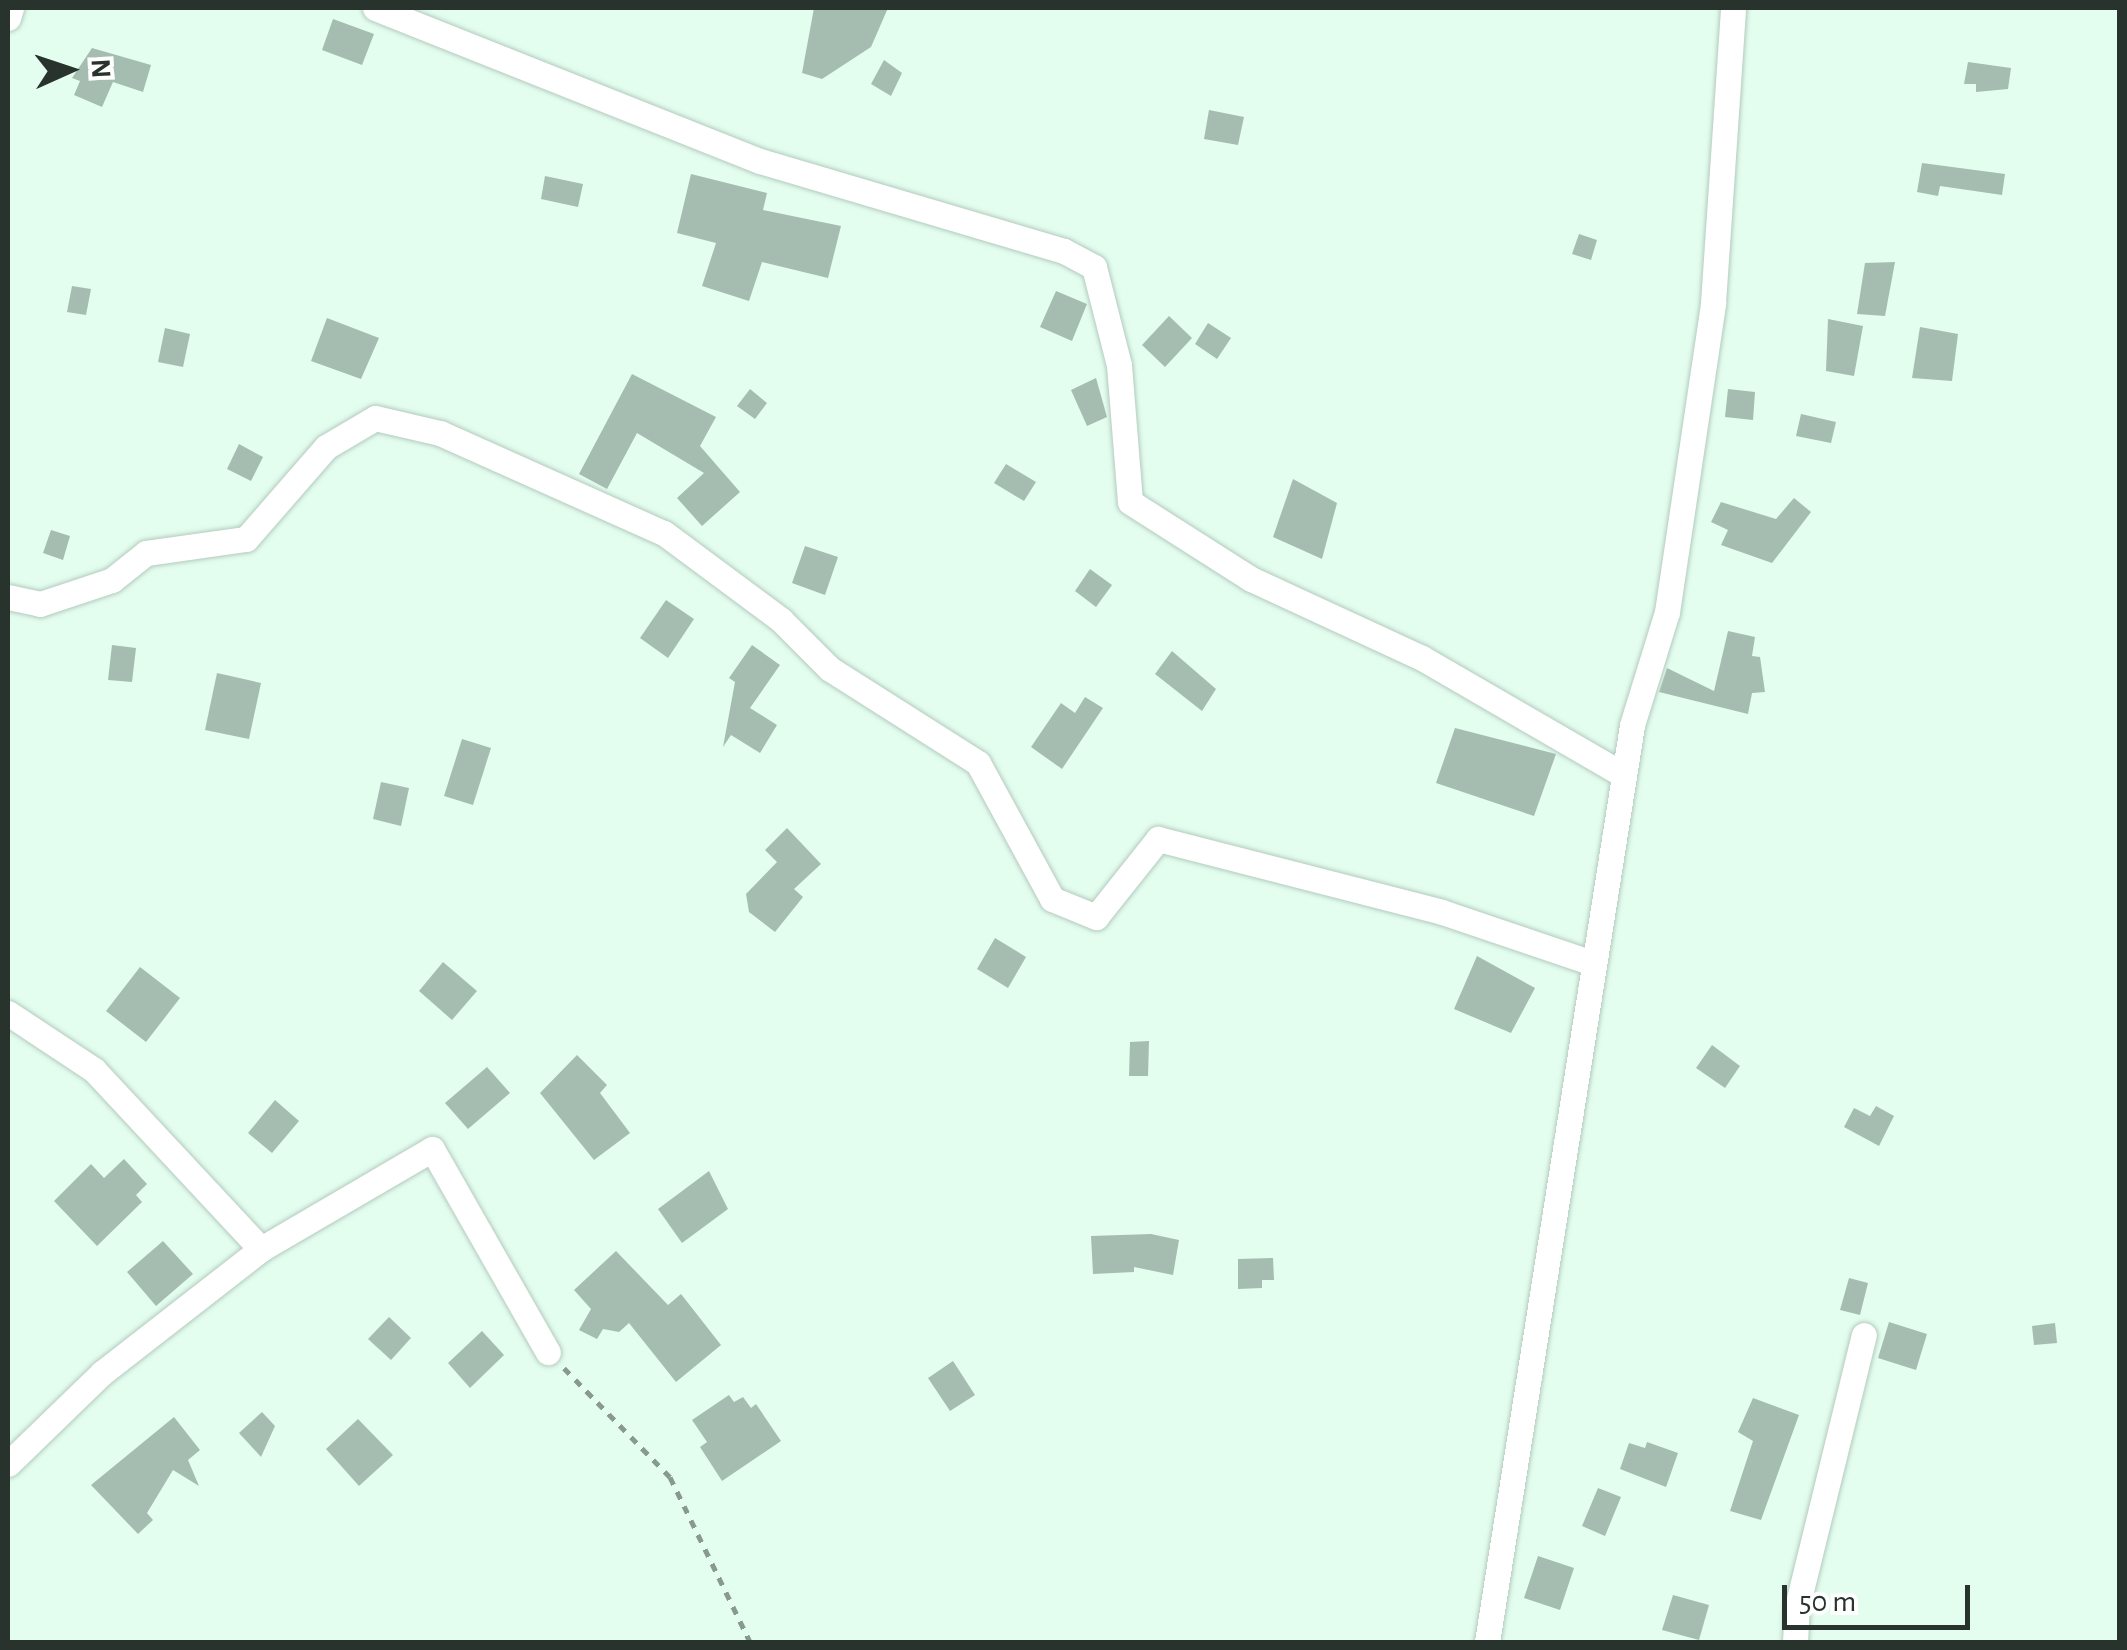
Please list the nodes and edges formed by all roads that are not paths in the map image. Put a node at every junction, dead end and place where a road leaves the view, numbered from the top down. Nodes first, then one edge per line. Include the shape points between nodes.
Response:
1 (11, 8) edge
2 (375, 8) edge
3 (1733, 8) edge
4 (8, 18) edge
5 (8, 597) edge
6 (1624, 775) junction
7 (1593, 962) junction
8 (8, 1013) edge
9 (261, 1249) junction
10 (1864, 1335) dead end
11 (548, 1352) road end
12 (8, 1464) edge
13 (1487, 1642) edge
14 (1795, 1642) edge

1 - 4 street
2 - 6 street via 760,161 1064,251 1094,267 1120,365 1130,502 1251,579 1422,658
3 - 6 street via 1713,303 1667,612 1632,725
5 - 7 street via 40,604 112,580 146,553 246,539 326,448 375,418 440,433 664,534 781,620 830,670 978,763 1052,899 1096,917 1158,839 1404,901
6 - 7 street
7 - 13 street
8 - 9 street via 94,1070
9 - 11 street via 432,1149
9 - 12 street via 102,1373
10 - 14 street via 1797,1607

